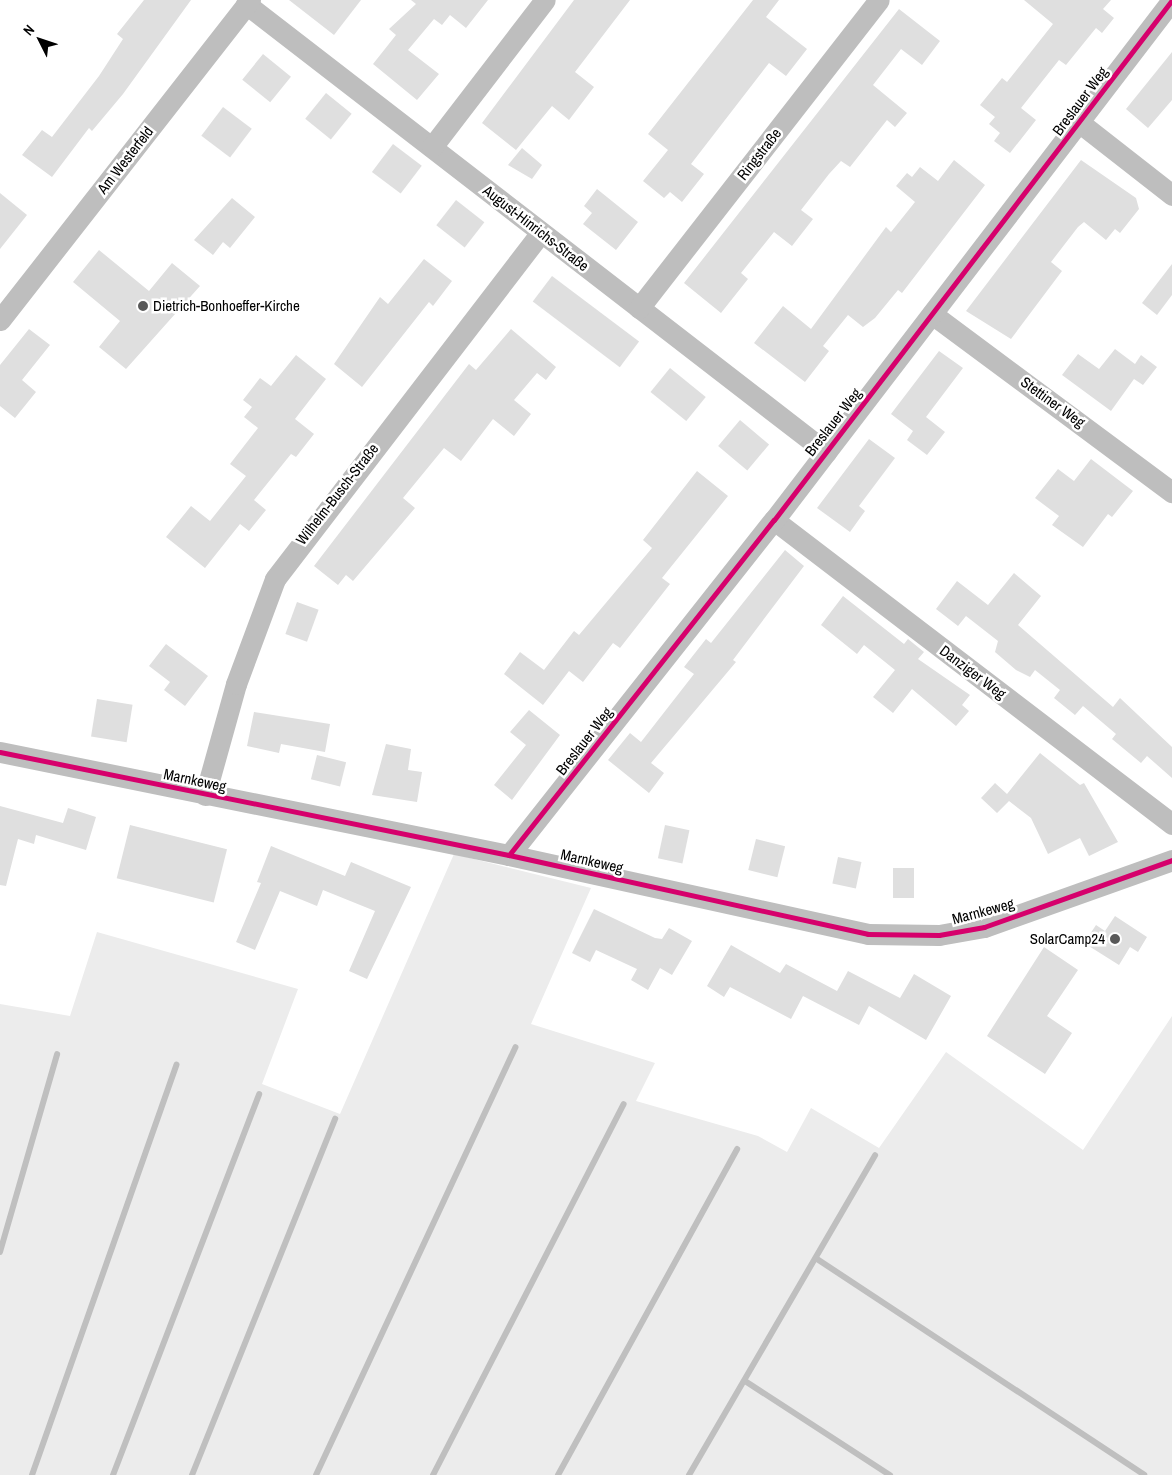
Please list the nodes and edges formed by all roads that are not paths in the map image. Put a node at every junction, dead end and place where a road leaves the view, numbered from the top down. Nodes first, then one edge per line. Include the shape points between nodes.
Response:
1 (545, 0) edge
2 (879, 0) edge
3 (1172, 0) edge
4 (248, 2) edge
5 (1080, 123) junction
6 (432, 147) junction
7 (1172, 195) edge
8 (541, 232) junction
9 (639, 308) junction
10 (932, 314) junction
11 (0, 320) edge
12 (826, 452) junction
13 (1172, 492) edge
14 (774, 520) junction
15 (0, 752) edge
16 (204, 795) junction
17 (1172, 824) edge
18 (509, 855) junction
19 (1172, 860) edge

1 - 6 street
2 - 9 street, Ringstraße
3 - 5 street, Breslauer Weg
4 - 6 street, August-Hinrichs-Straße
4 - 11 street, Am Westerfeld
5 - 7 street
5 - 10 street, Breslauer Weg
6 - 8 street, August-Hinrichs-Straße
8 - 9 street, August-Hinrichs-Straße
8 - 16 street, Wilhelm-Busch-Straße via 275,578 236,684
9 - 12 street, August-Hinrichs-Straße
10 - 12 street, Breslauer Weg
10 - 13 street, Stettiner Weg
12 - 14 street, Breslauer Weg
14 - 17 street, Danziger Weg
14 - 18 street, Breslauer Weg
15 - 16 street, Marnkeweg
16 - 18 street, Marnkeweg
18 - 19 street, Marnkeweg via 868,934 909,937 984,927

